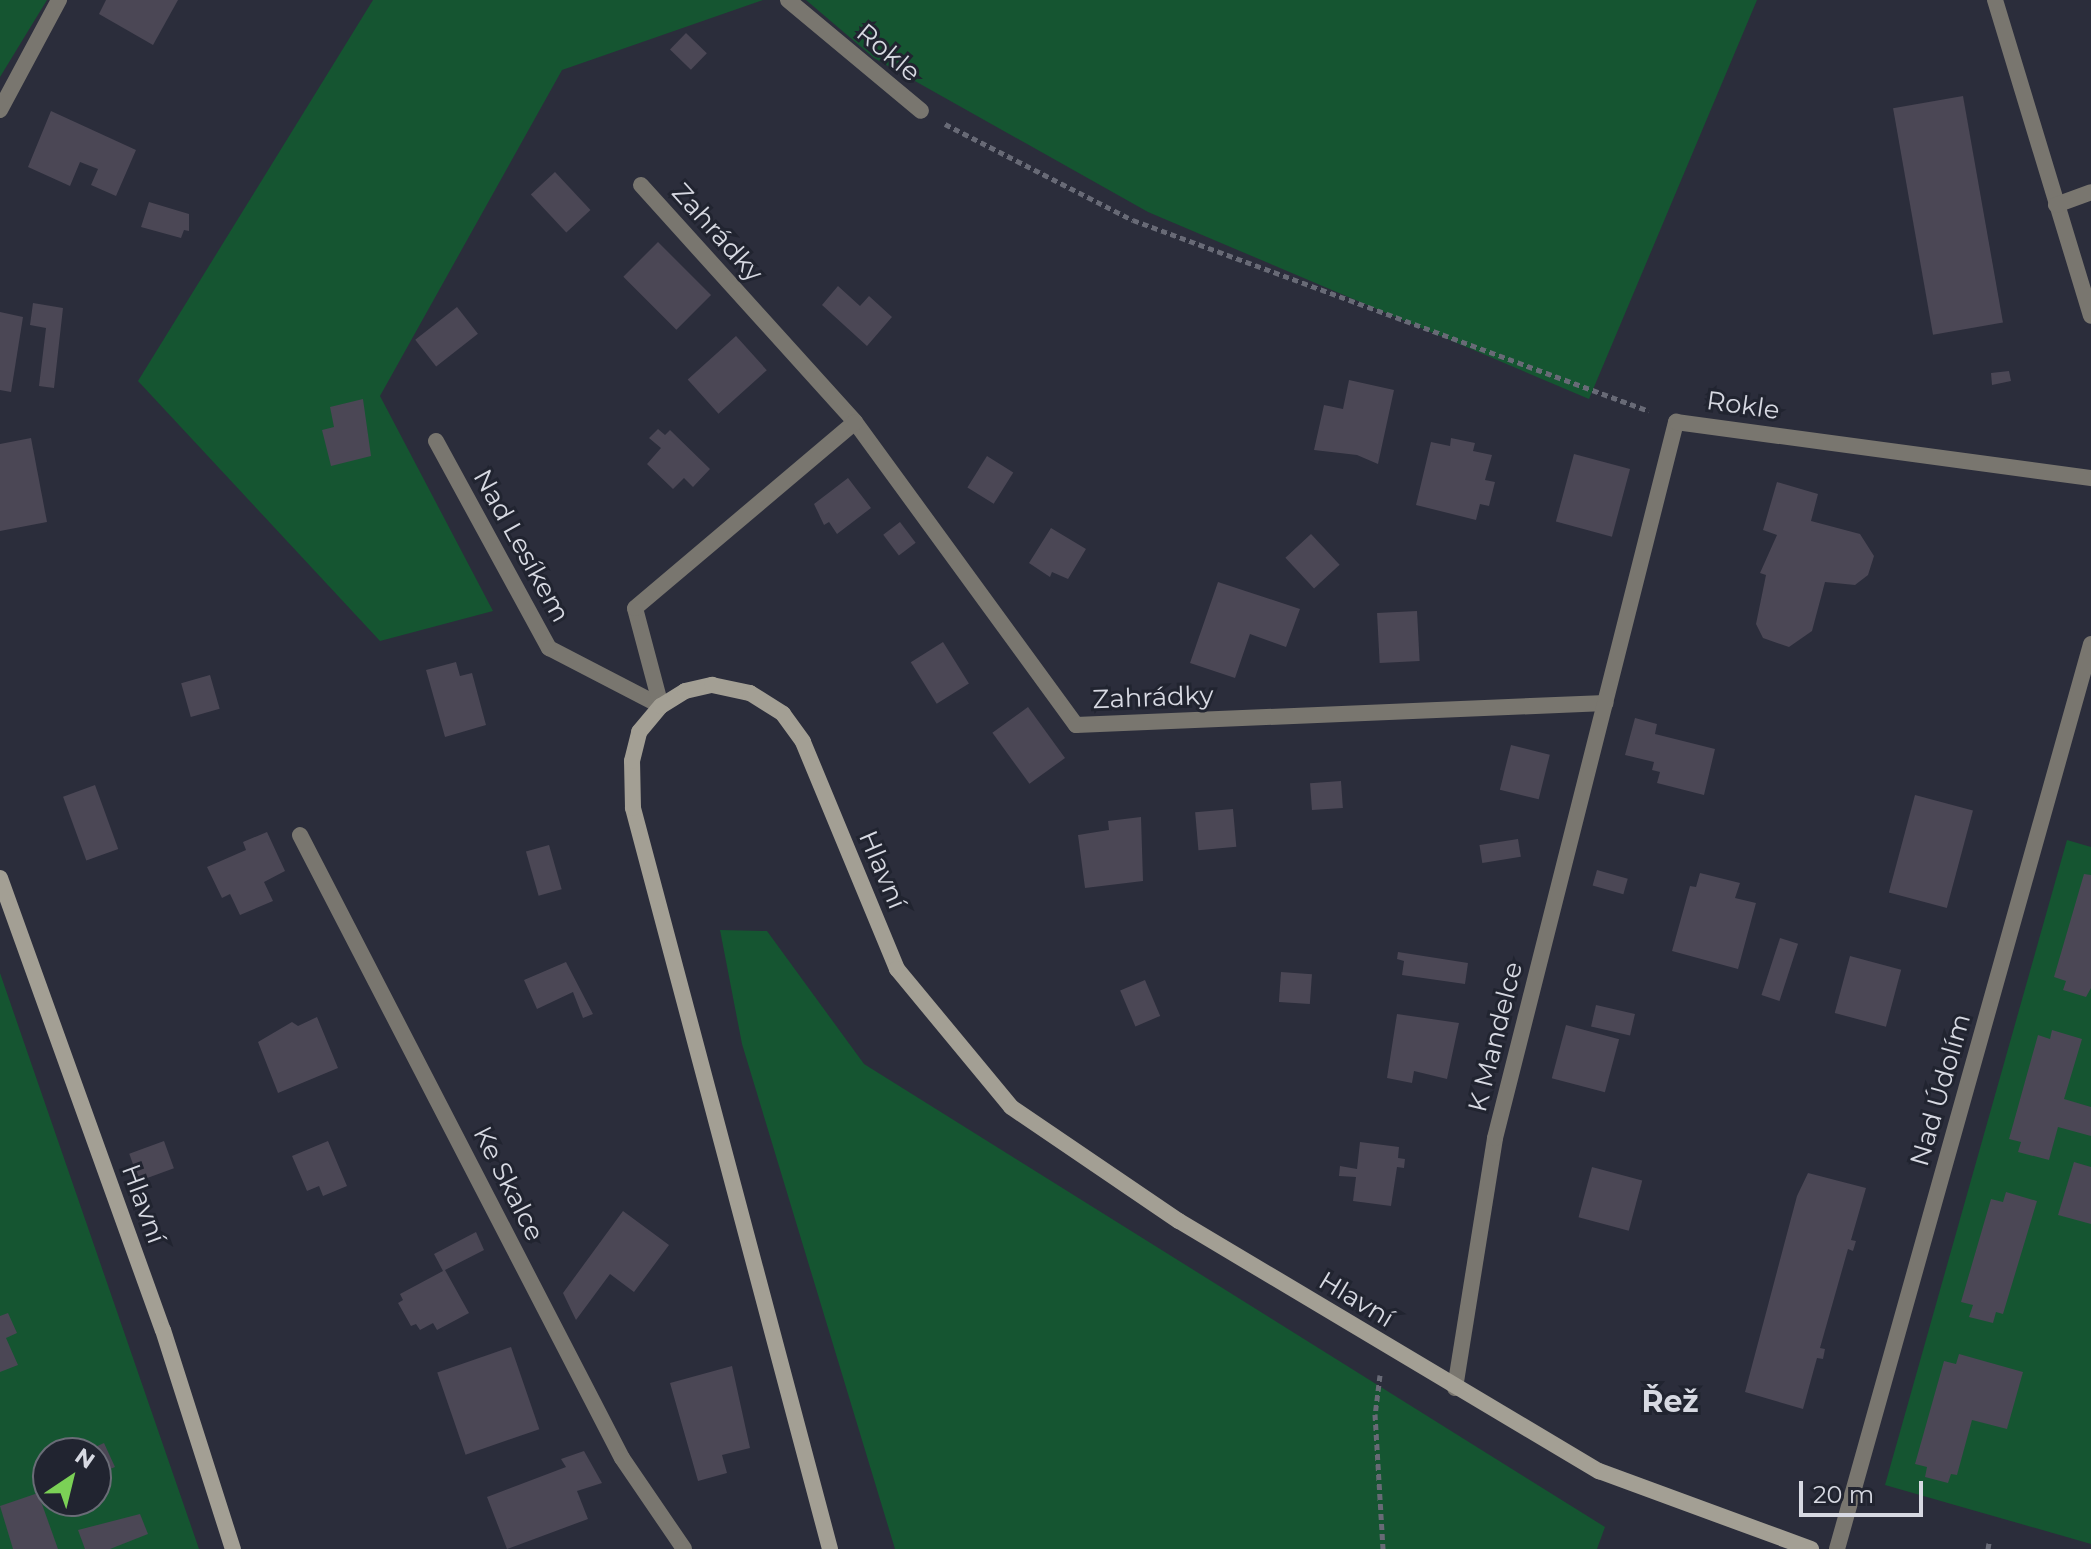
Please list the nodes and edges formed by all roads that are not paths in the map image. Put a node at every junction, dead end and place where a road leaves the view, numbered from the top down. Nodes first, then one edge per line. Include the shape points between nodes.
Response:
1 (59, 0) edge
2 (788, 0) edge
3 (1995, 0) edge
4 (0, 110) edge
5 (921, 111) road end
6 (641, 185) dead end
7 (2091, 192) edge
8 (2056, 205) junction
9 (2091, 316) edge
10 (855, 422) junction
11 (436, 441) dead end
12 (2091, 478) edge
13 (2091, 644) edge
14 (1606, 703) junction
15 (661, 706) junction
16 (300, 835) dead end
17 (0, 878) edge
18 (1455, 1388) junction
19 (233, 1549) edge
20 (684, 1549) edge
21 (830, 1549) edge
22 (1811, 1549) edge
23 (1837, 1549) edge

1 - 4 street
2 - 5 street, Rokle
3 - 8 street
6 - 10 street, Zahrádky
7 - 8 street
8 - 9 street
10 - 14 street, Zahrádky via 1076,725
10 - 15 street via 635,608
11 - 15 street, Nad Lesíkem via 549,648
12 - 14 street, Rokle via 1676,422
13 - 23 street, Nad Údolím
14 - 18 street, K Mandelce via 1495,1138
15 - 18 street, Hlavní via 685,691 712,685 750,693 783,714 803,742 897,969 1011,1107 1179,1221
15 - 21 street, Hlavní via 639,732 632,761 633,808
16 - 20 street, Ke Skalce via 622,1458
17 - 19 street, Hlavní via 163,1330
18 - 22 street, Hlavní via 1599,1471

